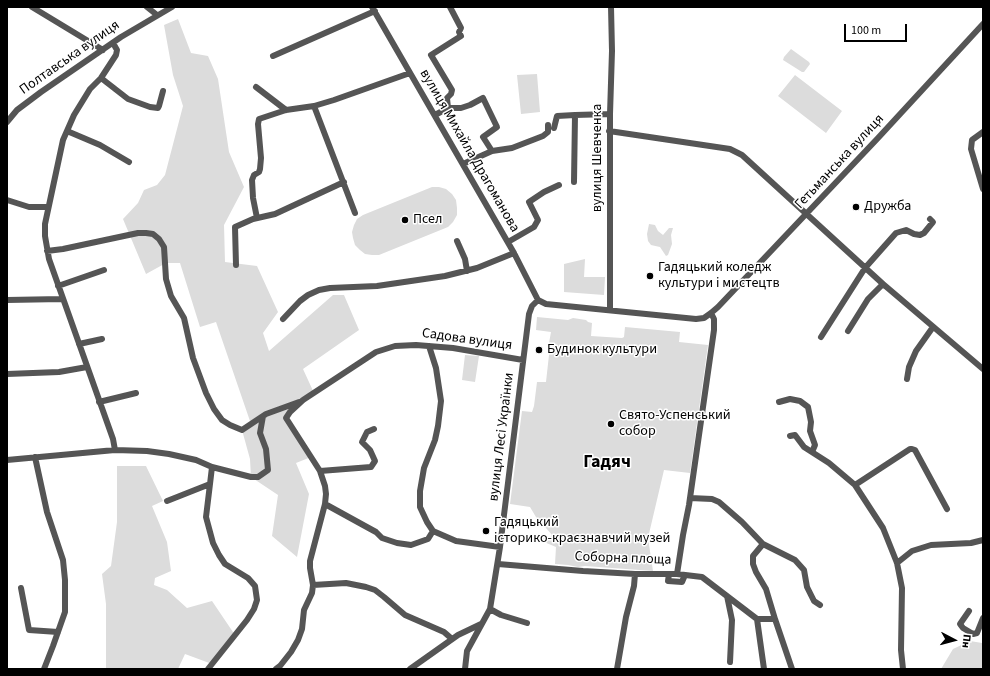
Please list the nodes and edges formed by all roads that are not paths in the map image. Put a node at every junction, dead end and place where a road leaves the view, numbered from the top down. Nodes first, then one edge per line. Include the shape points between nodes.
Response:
1 (147, 7) edge
2 (172, 7) edge
3 (450, 7) edge
4 (611, 7) edge
5 (34, 8) edge
6 (374, 9) edge
7 (157, 15) junction
8 (982, 28) edge
9 (113, 43) junction
10 (103, 50) junction
11 (273, 56) dead end
12 (410, 73) junction
13 (101, 78) junction
14 (256, 87) dead end
15 (163, 92) dead end
16 (314, 106) junction
17 (448, 108) junction
18 (286, 110) junction
19 (610, 114) junction
20 (435, 115) junction
21 (575, 115) junction
22 (7, 122) edge
23 (548, 125) dead end
24 (554, 128) dead end
25 (67, 131) junction
26 (609, 131) junction
27 (983, 132) edge
28 (492, 151) junction
29 (129, 162) dead end
30 (464, 164) junction
31 (344, 182) junction
32 (574, 182) dead end
33 (559, 185) dead end
34 (983, 189) edge
35 (7, 200) edge
36 (48, 207) junction
37 (355, 213) dead end
38 (807, 214) junction
39 (258, 218) junction
40 (930, 218) dead end
41 (458, 241) dead end
42 (508, 242) junction
43 (47, 251) junction
44 (514, 253) junction
45 (236, 265) dead end
46 (865, 268) junction
47 (104, 270) dead end
48 (467, 270) junction
49 (883, 284) junction
50 (58, 286) junction
51 (62, 299) junction
52 (7, 300) edge
53 (538, 300) junction
54 (610, 310) junction
55 (711, 313) junction
56 (283, 319) dead end
57 (933, 327) junction
58 (848, 331) dead end
59 (821, 337) dead end
60 (102, 339) dead end
61 (79, 344) junction
62 (429, 346) junction
63 (523, 360) junction
64 (87, 367) junction
65 (983, 369) edge
66 (7, 374) edge
67 (907, 379) dead end
68 (136, 393) dead end
69 (303, 400) junction
70 (99, 402) junction
71 (779, 402) dead end
72 (263, 416) junction
73 (374, 429) dead end
74 (790, 436) dead end
75 (115, 450) junction
76 (812, 452) junction
77 (35, 457) junction
78 (7, 460) edge
79 (212, 467) junction
80 (320, 471) junction
81 (210, 484) junction
82 (855, 485) junction
83 (690, 498) junction
84 (167, 501) dead end
85 (325, 504) junction
86 (947, 509) dead end
87 (433, 531) junction
88 (983, 540) edge
89 (763, 544) junction
90 (500, 547) junction
91 (897, 563) junction
92 (498, 564) junction
93 (635, 574) junction
94 (669, 574) junction
95 (677, 574) junction
96 (685, 575) junction
97 (313, 585) junction
98 (21, 588) dead end
99 (727, 596) junction
100 (820, 605) dead end
101 (490, 609) junction
102 (969, 611) dead end
103 (983, 618) edge
104 (757, 619) junction
105 (775, 619) junction
106 (527, 623) dead end
107 (481, 624) junction
108 (58, 632) junction
109 (452, 639) junction
110 (730, 662) dead end
111 (44, 669) edge
112 (208, 669) edge
113 (276, 669) edge
114 (410, 669) edge
115 (465, 669) edge
116 (617, 669) edge
117 (764, 669) edge
118 (792, 669) edge
119 (903, 669) edge

1 - 7 street
2 - 7 street, Полтавська вулиця
3 - 17 street via 461,28 461,36 431,55 452,90 447,98
4 - 19 street, вулиця Шевченка
5 - 10 street
6 - 11 street
6 - 12 street, вулиця Михайла Драгоманова
7 - 9 street, Полтавська вулиця
8 - 38 street, Гетьманська вулиця
9 - 10 street, Полтавська вулиця
9 - 13 street via 117,50 116,55
10 - 22 street, Полтавська вулиця via 17,110
12 - 16 street
12 - 20 street, вулиця Михайла Драгоманова
13 - 15 street via 128,99 150,107 158,108
13 - 25 street via 90,89
14 - 18 street
16 - 18 street
16 - 31 street
17 - 20 street
17 - 28 street via 461,108 483,98 497,127 483,137
18 - 39 street via 258,120 260,172 254,175 252,180
19 - 21 street
19 - 26 street, вулиця Шевченка
20 - 30 street, вулиця Михайла Драгоманова
21 - 24 street via 557,116
21 - 32 street
23 - 28 street via 548,132 543,136 512,148
25 - 29 street
25 - 36 street
26 - 38 street via 730,149 742,155
26 - 54 street, вулиця Шевченка
27 - 34 street via 972,140 971,149
28 - 30 street
30 - 42 street, вулиця Михайла Драгоманова
31 - 37 street
31 - 39 street via 275,214
33 - 42 street via 529,202 538,220 534,227
35 - 36 street via 29,207
36 - 43 street via 44,236
38 - 46 street
38 - 55 street, Гетьманська вулиця
39 - 45 street via 235,227
40 - 46 street via 933,222 924,233 914,234 906,230 896,233
41 - 48 street
42 - 44 street, вулиця Михайла Драгоманова
43 - 50 street
43 - 72 street, Садова вулиця via 124,235 153,234 164,247 166,279 171,296 187,324 193,358 214,409 222,420 242,430
44 - 48 street
44 - 53 street, вулиця Михайла Драгоманова
46 - 49 street
46 - 59 street
47 - 50 street
48 - 56 street via 445,276 377,286 319,290 300,301
49 - 57 street
49 - 58 street via 868,299
50 - 51 street
51 - 52 street
51 - 61 street
53 - 54 street via 546,304
53 - 63 street, вулиця Лесі Українки via 529,314
54 - 55 street via 696,319 704,318
55 - 83 street, Соборна площа via 714,330
57 - 65 street
57 - 67 street via 916,351
60 - 61 street
61 - 64 street
62 - 63 street, Садова вулиця
62 - 69 street, Садова вулиця via 395,346 376,352
62 - 87 street via 436,368 441,401 435,440 424,468 420,507
63 - 90 street, вулиця Лесі Українки
64 - 66 street via 59,372
64 - 70 street
68 - 70 street
69 - 72 street, Садова вулиця
69 - 80 street, Садова вулиця via 286,418
70 - 75 street
71 - 76 street via 790,399 800,401 808,408 810,431 815,445
72 - 79 street via 260,433 266,449 268,470 258,477 251,477
73 - 80 street via 367,432 362,442 370,450 375,461 371,467
74 - 76 street via 795,435 804,447
75 - 77 street
75 - 79 street via 169,454 196,460
76 - 82 street
77 - 78 street
77 - 108 street via 47,512 63,563 65,612
79 - 81 street
80 - 85 street via 325,486
81 - 84 street
81 - 112 street via 206,517 213,543 225,564 248,578 255,586 257,600 247,620
82 - 86 street via 912,449 915,450
82 - 91 street via 883,528
83 - 89 street via 712,499 719,502
83 - 95 street, Соборна площа
85 - 87 street via 382,538 397,543 411,545 428,539
85 - 97 street via 310,561
87 - 90 street via 456,541
88 - 91 street via 931,545 912,551
89 - 100 street via 795,560 804,570 807,586 814,601
89 - 105 street via 753,556 753,564 766,589
90 - 92 street, вулиця Лесі Українки
91 - 119 street via 902,588
92 - 93 street, Соборна площа
92 - 101 street, вулиця Лесі Українки
93 - 94 street, Соборна площа
93 - 116 street
94 - 95 street, Соборна площа
94 - 96 street via 668,581 682,582
95 - 96 street
96 - 99 street via 702,577
97 - 109 street via 346,583 375,590 405,615 444,632
97 - 113 street via 304,610 298,640
98 - 108 street via 29,630
99 - 104 street
99 - 110 street via 732,620
101 - 106 street
101 - 107 street, вулиця Лесі Українки
102 - 103 street via 960,624 973,634 977,633
104 - 105 street
104 - 117 street
105 - 118 street
107 - 109 street
107 - 115 street, вулиця Лесі Українки via 467,651
108 - 111 street
109 - 114 street

